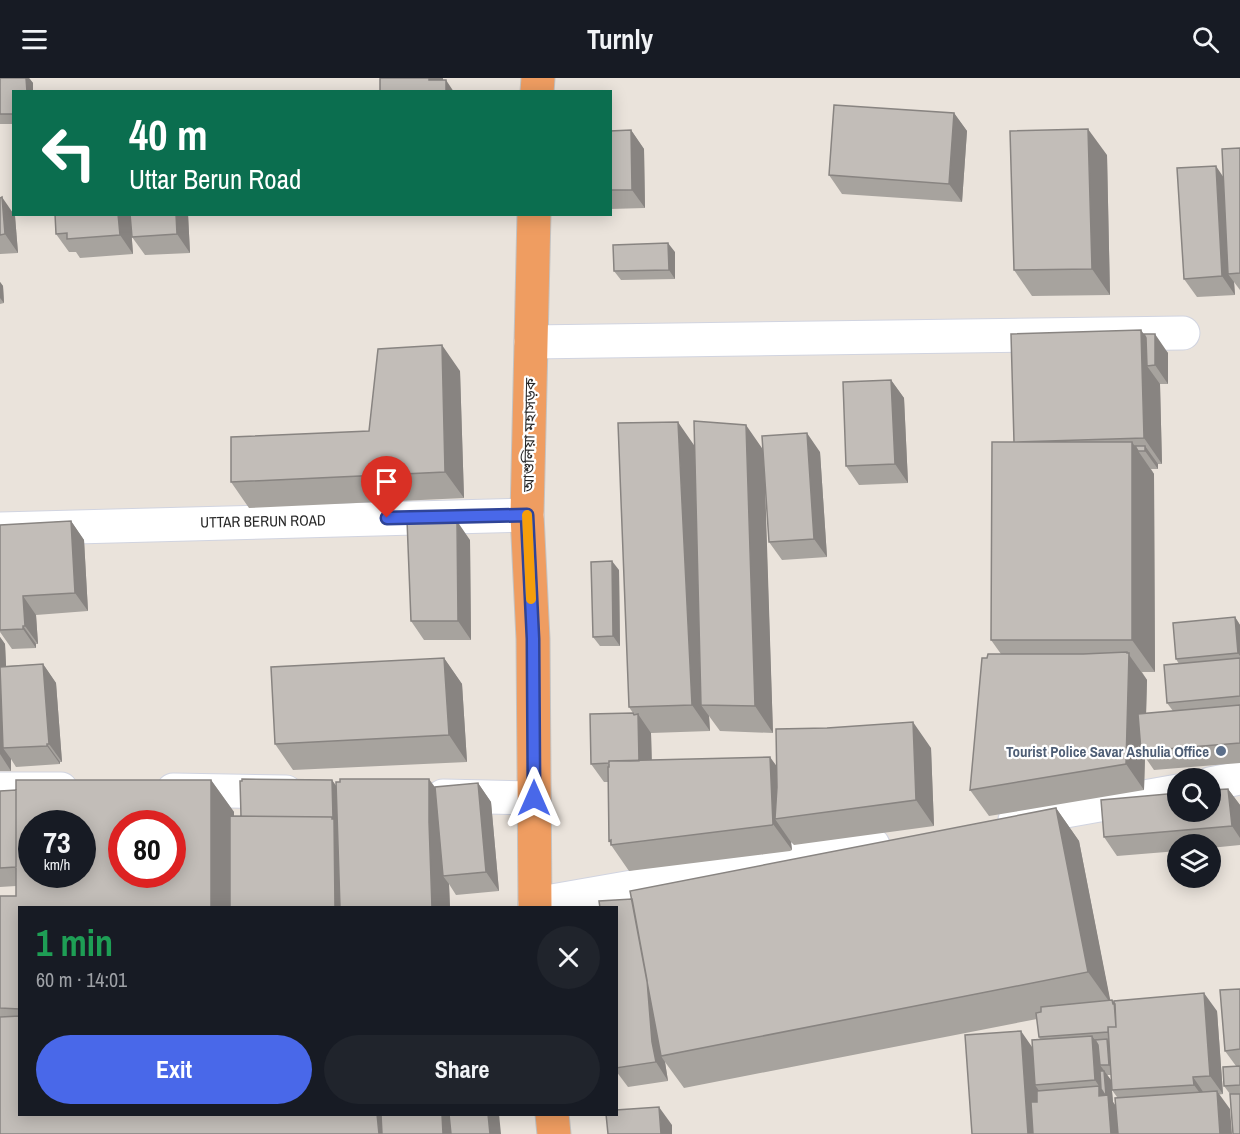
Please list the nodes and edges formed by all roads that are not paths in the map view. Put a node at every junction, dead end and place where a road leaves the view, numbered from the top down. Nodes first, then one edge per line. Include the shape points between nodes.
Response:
1 (534, 216) edge
2 (1183, 333) dead end
3 (531, 342) junction
4 (527, 515) junction
5 (0, 529) edge
6 (1240, 778) edge
7 (1221, 782) edge
8 (0, 789) edge
9 (93, 789) edge
10 (139, 790) edge
11 (313, 792) edge
12 (1167, 793) edge
13 (418, 795) edge
14 (534, 798) junction
15 (987, 825) edge
16 (906, 839) edge
17 (535, 906) edge
18 (552, 1116) edge
19 (554, 1134) edge

1 - 3 highway, আশুলিয়া মহাসড়ক
2 - 3 street
3 - 4 highway, আশুলিয়া মহাসড়ক
4 - 5 street, UTTAR BERUN ROAD
4 - 14 highway, আশুলিয়া মহাসড়ক
6 - 7 street
8 - 9 street
10 - 11 street
12 - 15 street
13 - 14 street
14 - 17 highway, আশুলিয়া মহাসড়ক
16 - 17 street
18 - 19 highway

